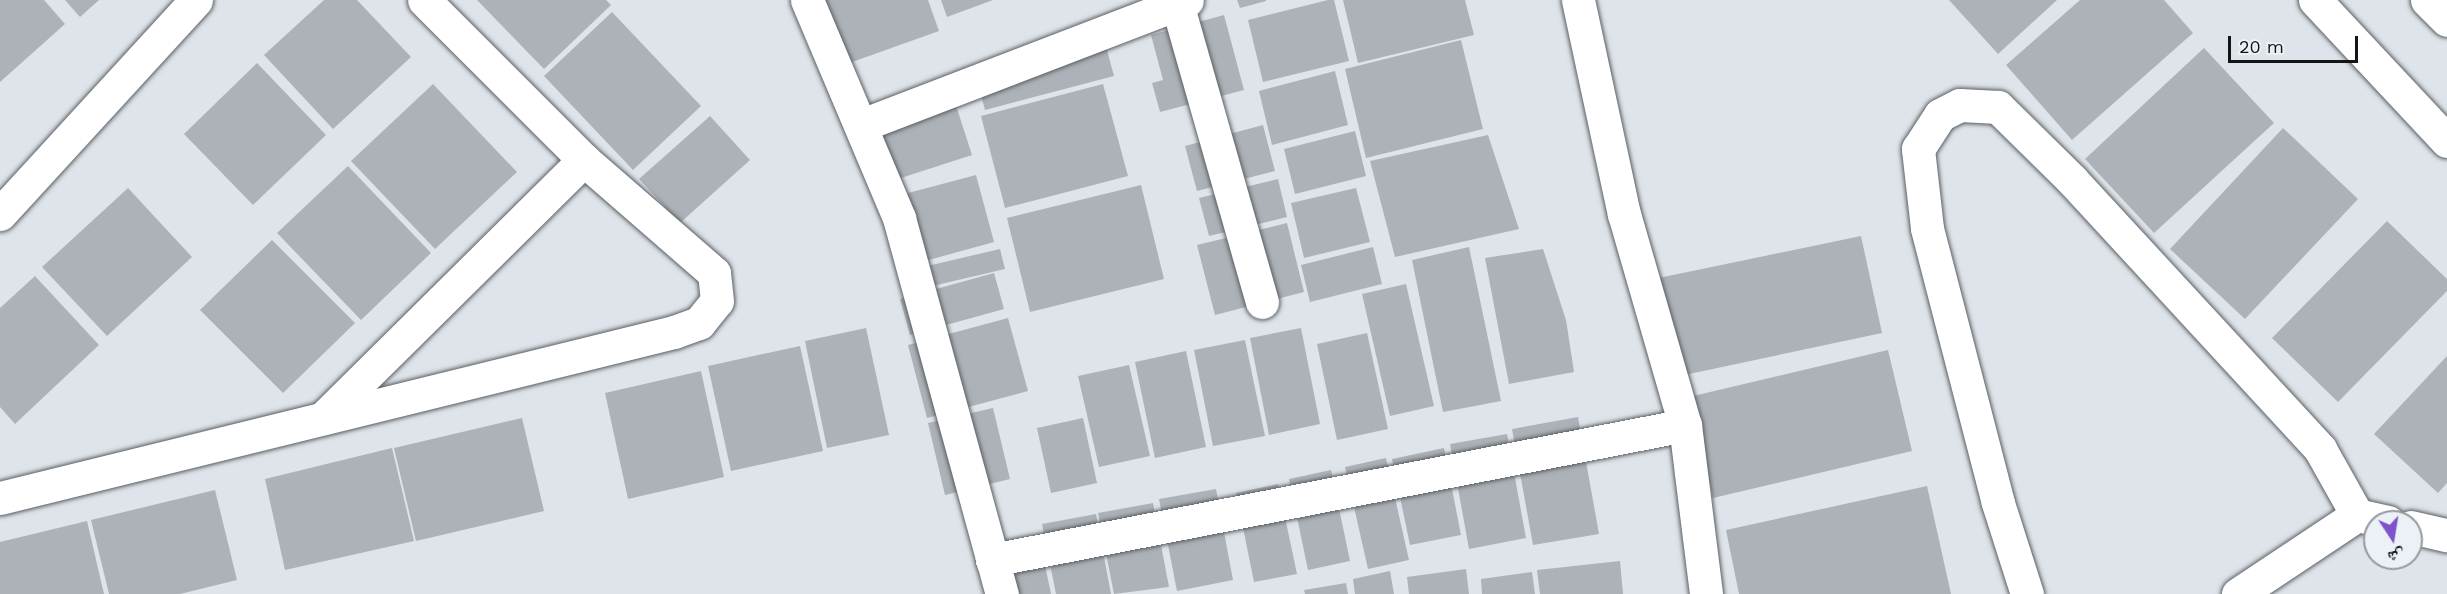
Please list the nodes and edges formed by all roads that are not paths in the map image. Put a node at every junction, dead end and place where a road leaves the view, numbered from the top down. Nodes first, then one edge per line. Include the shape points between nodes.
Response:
1 (196, 0) edge
2 (424, 0) edge
3 (807, 0) edge
4 (1578, 0) edge
5 (2315, 0) edge
6 (2427, 0) edge
7 (1180, 1) edge
8 (2447, 20) edge
9 (862, 125) junction
10 (2447, 141) edge
11 (584, 160) junction
12 (0, 214) edge
13 (1262, 302) dead end
14 (322, 419) junction
15 (1685, 424) junction
16 (1, 496) edge
17 (2365, 510) edge
18 (2363, 524) edge
19 (2423, 530) edge
20 (2447, 535) edge
21 (993, 560) junction
22 (1002, 594) edge
23 (1706, 594) edge
24 (2027, 594) edge
25 (2238, 594) edge

1 - 12 street
2 - 11 street
3 - 9 street
4 - 15 street via 1624,214
5 - 10 street
6 - 8 street
7 - 9 street
7 - 13 street
9 - 21 street via 899,218
11 - 14 street
11 - 14 street via 714,273 717,301 699,322 674,332
14 - 16 street
15 - 21 street
15 - 23 street
17 - 24 street via 2320,449 2072,180 1998,107 1960,105 1940,115 1918,149 1927,228 1998,503
18 - 25 street
19 - 20 street
21 - 22 street

